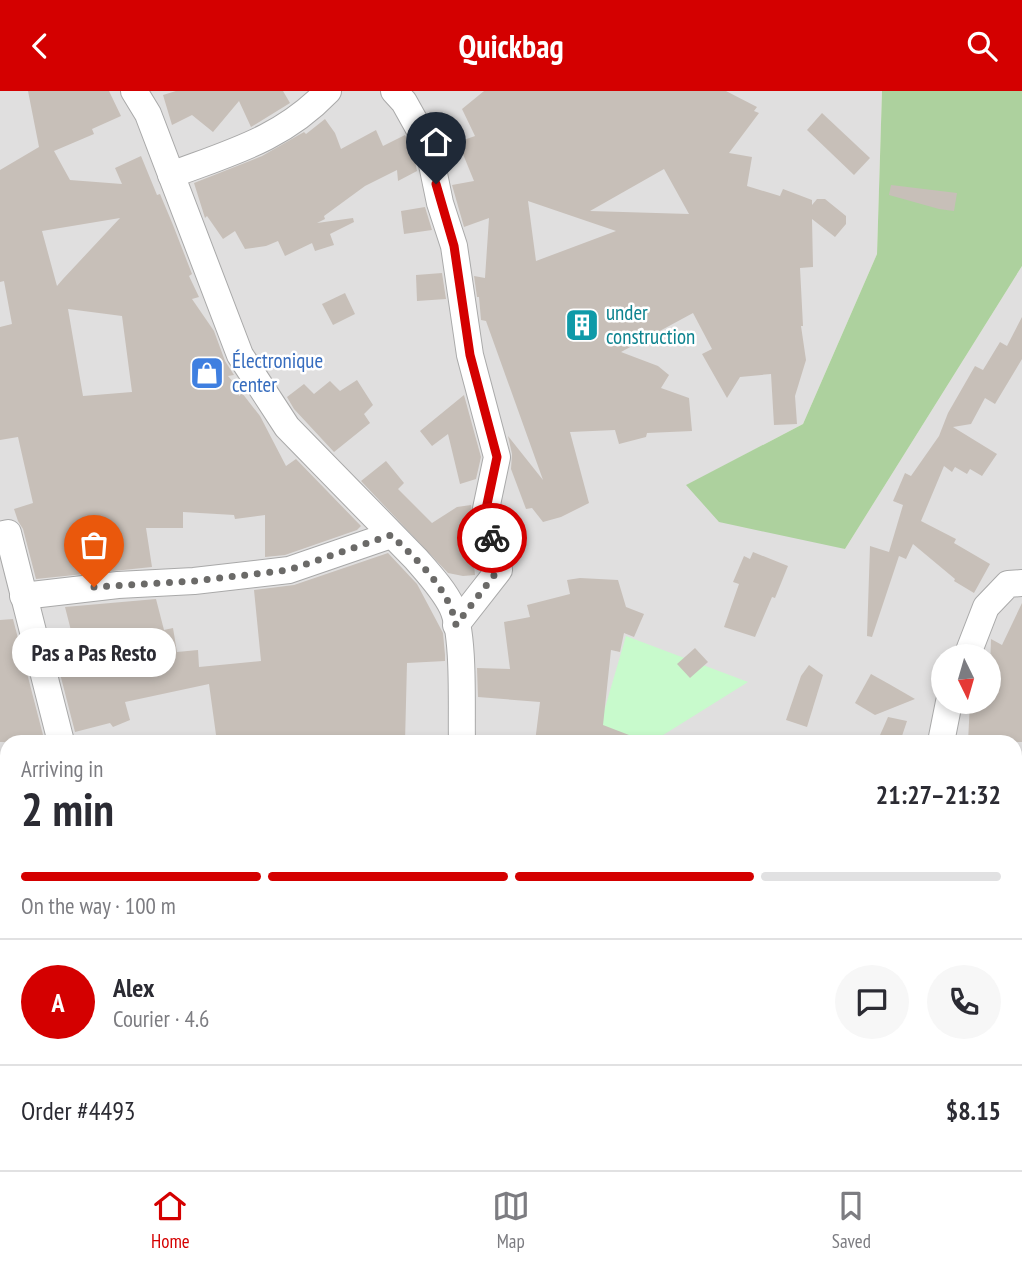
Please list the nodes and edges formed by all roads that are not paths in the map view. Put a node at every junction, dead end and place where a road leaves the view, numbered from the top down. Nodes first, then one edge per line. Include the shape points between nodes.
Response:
1 (134, 91) edge
2 (328, 91) edge
3 (394, 91) edge
4 (172, 174) junction
5 (0, 534) edge
6 (391, 535) junction
7 (1022, 583) edge
8 (23, 596) junction
9 (456, 625) junction
10 (972, 644) edge
11 (947, 714) edge
12 (59, 735) edge
13 (462, 735) edge
14 (942, 735) edge

1 - 4 street
2 - 4 street via 264,140
3 - 9 street via 428,145 454,246 470,355 497,457 486,509 499,569
4 - 6 street via 240,355 287,427
5 - 8 street via 8,533
6 - 8 street via 289,570
6 - 9 street via 433,578 453,609
7 - 10 street via 1007,584 986,607
8 - 12 street
9 - 13 street
11 - 14 street

